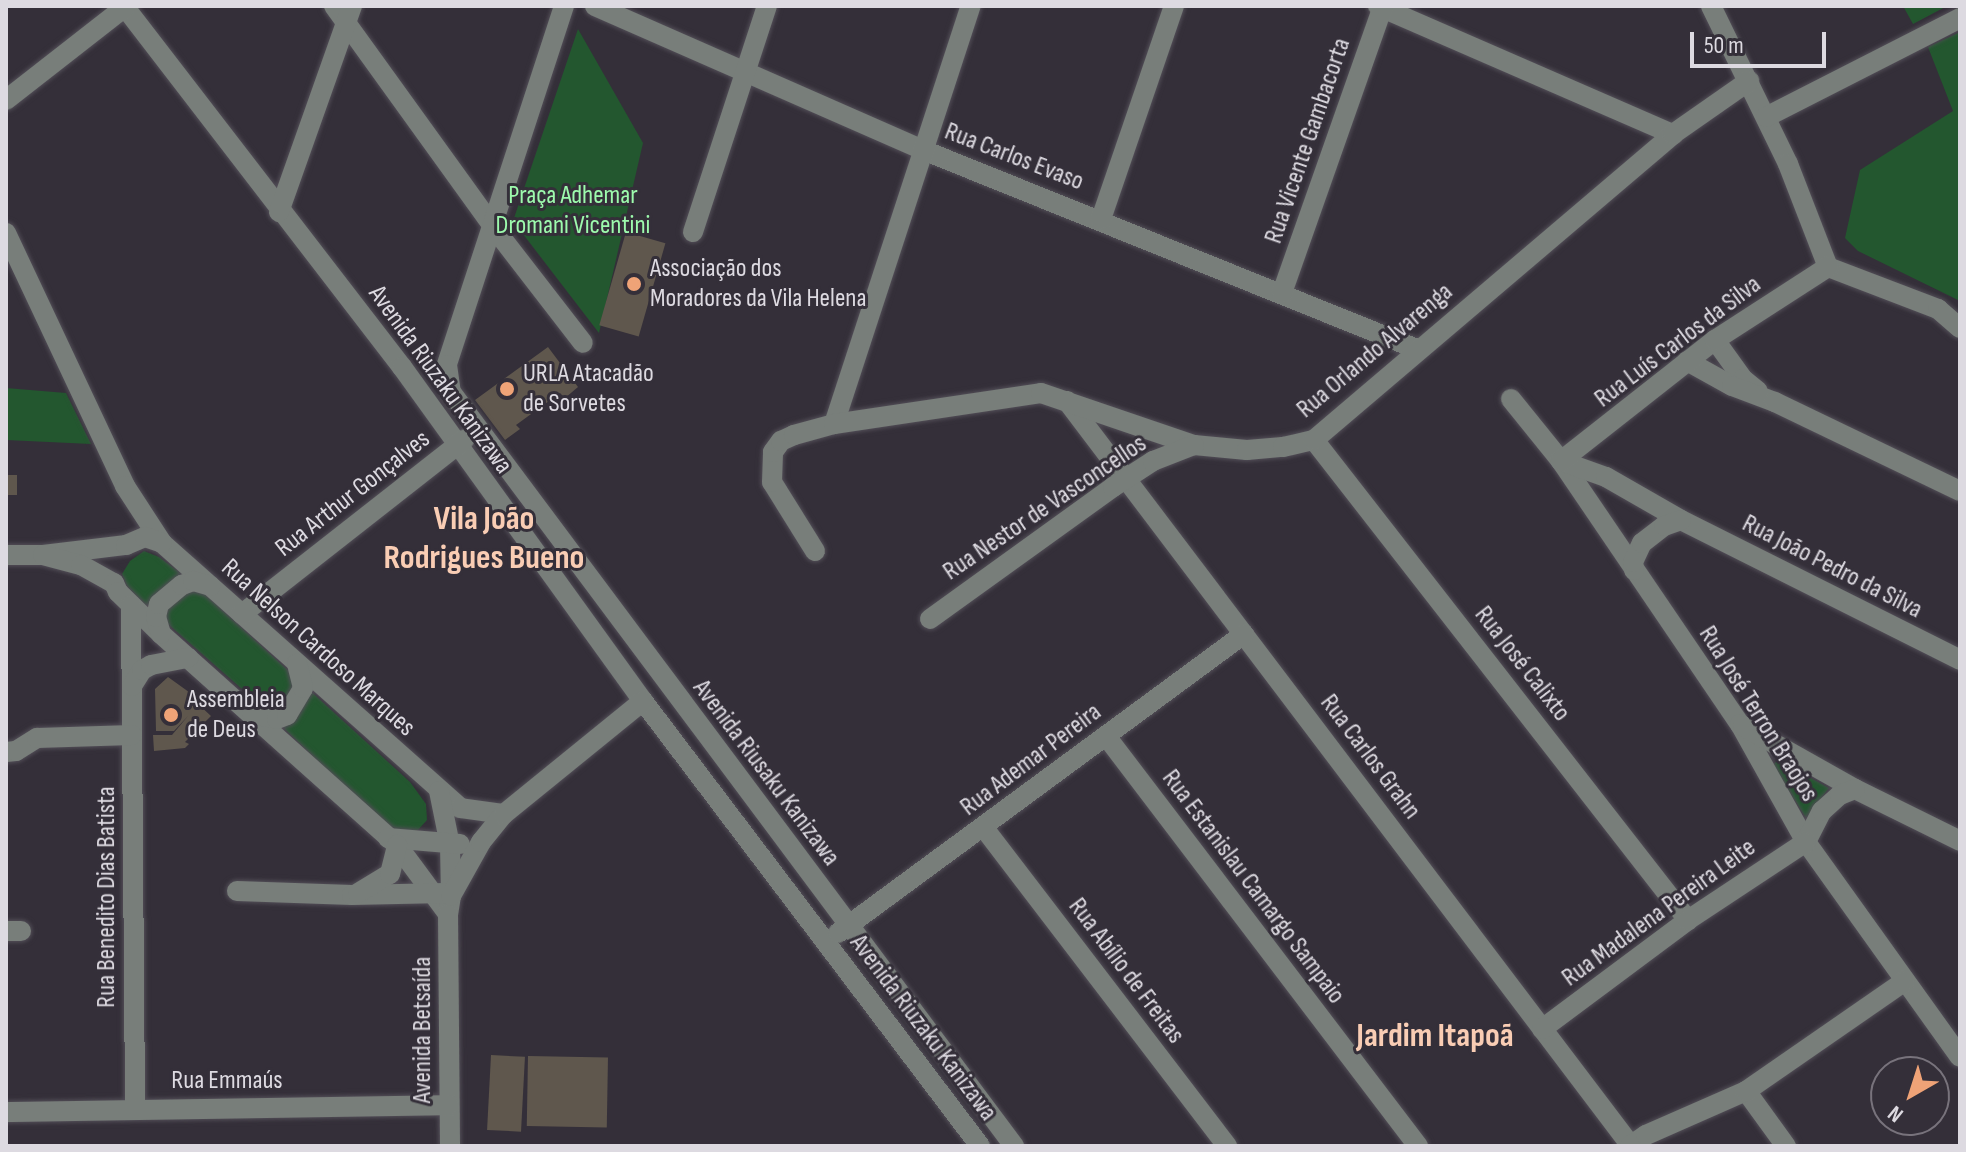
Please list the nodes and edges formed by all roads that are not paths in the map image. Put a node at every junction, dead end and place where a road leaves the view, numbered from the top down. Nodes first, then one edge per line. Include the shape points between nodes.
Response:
1 (125, 6) edge
2 (564, 6) edge
3 (595, 6) edge
4 (767, 6) edge
5 (971, 6) edge
6 (1174, 6) edge
7 (1711, 6) edge
8 (1381, 7) edge
9 (344, 11) edge
10 (1960, 18) edge
11 (746, 71) junction
12 (1749, 81) junction
13 (6, 100) edge
14 (1766, 117) junction
15 (1673, 134) junction
16 (923, 150) junction
17 (279, 212) junction
18 (1101, 219) junction
19 (494, 228) junction
20 (693, 232) dead end
21 (6, 233) edge
22 (1828, 267) junction
23 (1282, 293) junction
24 (1960, 328) edge
25 (1715, 340) junction
26 (583, 343) dead end
27 (1417, 349) junction
28 (1687, 361) junction
29 (447, 365) junction
30 (402, 367) junction
31 (1511, 399) dead end
32 (1067, 401) junction
33 (1775, 402) junction
34 (834, 424) junction
35 (476, 430) junction
36 (1594, 437) junction
37 (1314, 440) junction
38 (1194, 445) junction
39 (456, 446) junction
40 (1561, 461) junction
41 (1606, 477) junction
42 (1126, 478) junction
43 (125, 486) junction
44 (1960, 491) edge
45 (1681, 520) junction
46 (130, 543) junction
47 (162, 543) junction
48 (815, 551) dead end
49 (6, 555) edge
50 (43, 555) junction
51 (1634, 570) junction
52 (114, 583) junction
53 (210, 586) junction
54 (131, 605) junction
55 (242, 614) junction
56 (930, 619) dead end
57 (161, 634) junction
58 (1244, 634) junction
59 (188, 658) junction
60 (1960, 660) edge
61 (297, 664) junction
62 (132, 686) junction
63 (643, 701) junction
64 (252, 714) junction
65 (1740, 724) junction
66 (132, 735) junction
67 (1106, 736) junction
68 (6, 752) edge
69 (1855, 789) junction
70 (439, 791) junction
71 (504, 814) junction
72 (984, 828) junction
73 (399, 841) junction
74 (1960, 841) edge
75 (481, 842) junction
76 (1806, 842) junction
77 (450, 845) junction
78 (237, 891) dead end
79 (352, 895) junction
80 (447, 897) junction
81 (1688, 920) junction
82 (848, 925) junction
83 (825, 942) junction
84 (1905, 981) junction
85 (1542, 1029) junction
86 (1960, 1057) edge
87 (1746, 1091) junction
88 (449, 1105) junction
89 (135, 1108) junction
90 (6, 1112) edge
91 (1640, 1143) edge
92 (450, 1146) edge
93 (980, 1146) edge
94 (1014, 1146) edge
95 (1227, 1146) edge
96 (1418, 1146) edge
97 (1786, 1146) edge

1 - 13 street
1 - 17 street, Avenida Riuzaku Kanizawa
2 - 19 street
3 - 11 street, Rua Carlos Evaso
4 - 11 street
5 - 16 street
6 - 18 street
7 - 12 street
8 - 15 street
8 - 23 street, Rua Vicente Gambacorta
9 - 17 street
9 - 19 street
10 - 14 street
11 - 16 street, Rua Carlos Evaso
11 - 20 street
12 - 14 street
12 - 15 street, Rua Orlando Alvarenga
14 - 22 street
15 - 27 street, Rua Orlando Alvarenga
16 - 18 street, Rua Carlos Evaso
16 - 34 street
17 - 30 street, Avenida Riuzaku Kanizawa
18 - 23 street, Rua Carlos Evaso
19 - 26 street
19 - 29 street
21 - 43 street, Rua Nelson Cardoso Marques
22 - 24 street via 1938,309
22 - 25 street, Rua Luís Carlos da Silva
23 - 27 street, Rua Carlos Evaso
25 - 28 street, Rua Luís Carlos da Silva
25 - 33 street via 1743,379
27 - 37 street, Rua Orlando Alvarenga
28 - 33 street
28 - 36 street, Rua Luís Carlos da Silva
29 - 30 street via 416,376
29 - 35 street via 451,392
30 - 39 street, Avenida Riuzaku Kanizawa
31 - 40 street, Rua José Terron Braojos
32 - 34 street, Rua Orlando Alvarenga via 1041,393
32 - 38 street, Rua Orlando Alvarenga
32 - 42 street, Rua Carlos Grahn
33 - 44 street
34 - 48 street, Rua Orlando Alvarenga via 781,441 773,452 772,482
35 - 39 street, Rua Arthur Gonçalves
35 - 82 street, Avenida Riusaku Kanizawa
36 - 40 street, Rua Luís Carlos da Silva
36 - 41 street
37 - 38 street, Rua Orlando Alvarenga via 1247,450
37 - 81 street, Rua José Calixto
38 - 42 street, Rua Nestor de Vasconcellos
39 - 55 street, Rua Arthur Gonçalves
39 - 63 street, Avenida Riuzaku Kanizawa
40 - 41 street, Rua João Pedro da Silva
40 - 51 street, Rua José Terron Braojos
41 - 45 street, Rua João Pedro da Silva
42 - 56 street, Rua Nestor de Vasconcellos
42 - 58 street, Rua Carlos Grahn
43 - 46 street, Rua Nelson Cardoso Marques
43 - 47 street, Rua Nelson Cardoso Marques
45 - 51 street via 1642,543
45 - 60 street, Rua João Pedro da Silva
46 - 47 street via 145,537
46 - 50 street
46 - 52 street via 114,560
47 - 53 street, Rua Nelson Cardoso Marques
49 - 50 street
50 - 52 street via 81,565
51 - 65 street, Rua José Terron Braojos
52 - 54 street
53 - 55 street, Rua Nelson Cardoso Marques
53 - 57 street via 193,581 159,604
54 - 57 street
54 - 62 street, Rua Benedito Dias Batista
55 - 61 street, Rua Nelson Cardoso Marques
57 - 59 street
58 - 67 street, Rua Ademar Pereira
58 - 85 street, Rua Carlos Grahn
59 - 62 street via 151,665
59 - 64 street
61 - 64 street via 303,688 287,715 277,719
61 - 70 street, Rua Nelson Cardoso Marques
62 - 66 street, Rua Benedito Dias Batista
63 - 71 street
63 - 83 street, Avenida Riuzaku Kanizawa
64 - 73 street
65 - 69 street
65 - 76 street, Rua José Terron Braojos
66 - 68 street via 37,738
66 - 89 street, Rua Benedito Dias Batista
67 - 72 street, Rua Ademar Pereira
67 - 96 street, Rua Estanislau Camargo Sampaio
69 - 74 street
69 - 76 street via 1822,811
70 - 71 street, Rua Nelson Cardoso Marques via 460,808
70 - 73 street via 436,828 427,837
70 - 77 street
71 - 75 street
72 - 82 street, Rua Ademar Pereira
72 - 95 street, Rua Abílio de Freitas
73 - 77 street
73 - 79 street via 390,874
73 - 80 street
75 - 77 street
75 - 80 street
76 - 81 street, Rua Madalena Pereira Leite
76 - 84 street, Rua José Terron Braojos
77 - 80 street
78 - 79 street
79 - 80 street
80 - 88 street, Avenida Betsaída
81 - 85 street, Rua Madalena Pereira Leite
82 - 83 street, Avenida Riuzaku Kanizawa
82 - 94 street, Avenida Riusaku Kanizawa
83 - 93 street, Avenida Riuzaku Kanizawa
84 - 86 street, Rua José Terron Braojos
84 - 87 street
85 - 91 street, Rua Carlos Grahn
87 - 91 street
87 - 97 street
88 - 89 street, Rua Emmaús
88 - 92 street, Avenida Betsaída
89 - 90 street, Rua Emmaús

